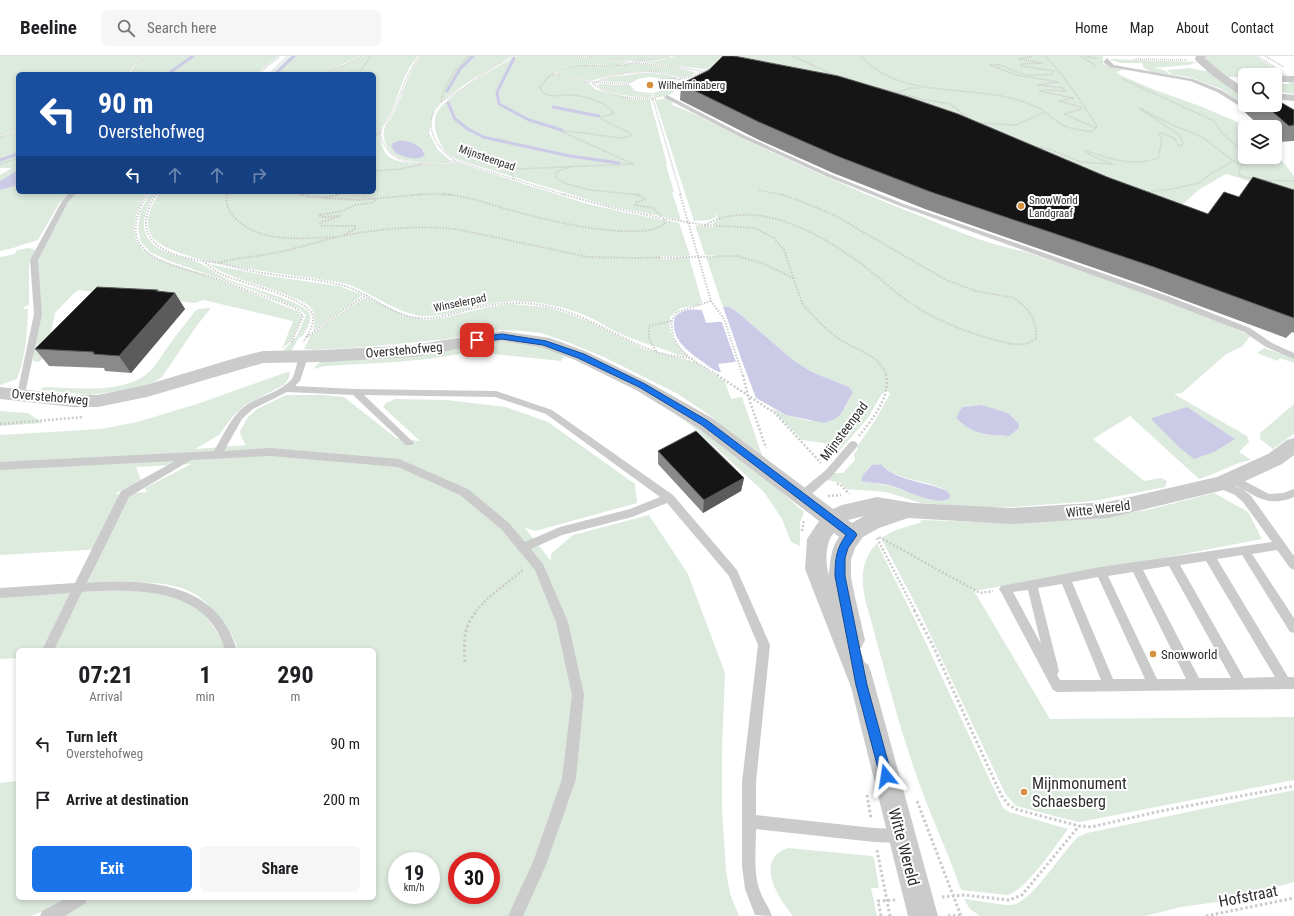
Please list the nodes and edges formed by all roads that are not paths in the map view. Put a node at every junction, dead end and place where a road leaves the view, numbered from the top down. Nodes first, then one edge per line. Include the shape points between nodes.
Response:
1 (1200, 58) edge
2 (1107, 60) dead end
3 (1238, 79) edge
4 (1282, 79) edge
5 (1294, 79) edge
6 (1225, 80) junction
7 (1238, 88) edge
8 (667, 96) dead end
9 (1282, 97) edge
10 (1294, 98) edge
11 (1238, 103) edge
12 (1282, 103) edge
13 (1294, 104) edge
14 (72, 194) edge
15 (303, 350) junction
16 (1294, 356) edge
17 (286, 389) junction
18 (355, 392) junction
19 (0, 393) edge
20 (21, 394) junction
21 (409, 443) dead end
22 (853, 445) road end
23 (1294, 445) edge
24 (217, 455) junction
25 (190, 456) junction
26 (0, 466) edge
27 (1227, 481) junction
28 (1294, 493) edge
29 (802, 496) junction
30 (669, 498) junction
31 (914, 511) junction
32 (833, 520) junction
33 (852, 535) junction
34 (1280, 545) junction
35 (523, 548) junction
36 (1244, 550) junction
37 (1210, 556) junction
38 (1172, 561) junction
39 (1294, 565) edge
40 (1136, 567) junction
41 (1102, 572) junction
42 (1065, 578) junction
43 (1032, 584) junction
44 (79, 588) junction
45 (0, 593) edge
46 (1294, 628) edge
47 (49, 648) edge
48 (230, 648) edge
49 (1290, 683) edge
50 (1240, 684) junction
51 (862, 685) junction
52 (1154, 685) junction
53 (1196, 685) junction
54 (1057, 686) junction
55 (1110, 686) junction
56 (749, 821) junction
57 (902, 836) junction
58 (78, 900) edge
59 (920, 908) edge
60 (47, 916) edge
61 (515, 916) edge
62 (765, 916) edge

1 - 6 street
2 - 11 lane via 1106,62 1112,66 1191,80 1219,91
3 - 6 street
4 - 5 street
6 - 7 street
8 - 16 lane via 742,136 830,176 902,205 1240,327 1269,345
9 - 10 street
12 - 13 street
14 - 20 lane via 65,201 34,260 38,314
15 - 17 lane via 296,381
15 - 20 street, Overstehofweg via 245,361 147,391 98,401 73,401
15 - 29 street, Overstehofweg via 413,351 502,336 544,342 581,356 682,408
17 - 18 lane
17 - 24 lane via 250,407 239,417
18 - 21 lane
18 - 30 lane via 496,394 549,412
19 - 20 street, Overstehofweg
22 - 29 lane, Mijnsteenpad via 828,473
23 - 27 street, Witte Wereld via 1274,459
24 - 25 lane
24 - 35 lane via 270,452 399,462 464,492 505,526
25 - 26 lane
25 - 44 lane via 125,494
27 - 28 lane via 1272,499 1285,498
27 - 31 street, Witte Wereld via 1108,510 1011,516
27 - 34 lane via 1247,499
29 - 32 street, Overstehofweg
30 - 35 lane via 632,513 560,531
30 - 56 lane via 733,573 764,645 749,782
31 - 32 street, Witte Wereld via 877,505 842,513
31 - 33 street, Witte Wereld via 868,522
32 - 33 street, Overstehofweg
32 - 51 street, Witte Wereld via 818,539 816,569
33 - 51 street, Witte Wereld via 843,547 840,576
34 - 36 lane
34 - 39 lane
35 - 61 lane via 539,567 562,622 578,695 569,779 540,865
36 - 37 lane
36 - 46 lane
37 - 38 lane
37 - 49 lane
38 - 40 lane
38 - 50 lane
40 - 41 lane
40 - 53 lane
41 - 42 lane
41 - 52 lane
42 - 43 lane
42 - 55 lane
43 - 54 lane
43 - 54 lane via 1005,589
44 - 45 lane
44 - 47 lane
44 - 48 lane via 140,585 167,589 188,597 207,611 222,627
49 - 50 lane
50 - 53 lane
51 - 57 street, Witte Wereld
52 - 53 lane
52 - 55 lane
54 - 55 lane
56 - 57 lane
56 - 62 lane via 752,889
57 - 59 street, Witte Wereld
58 - 60 lane

